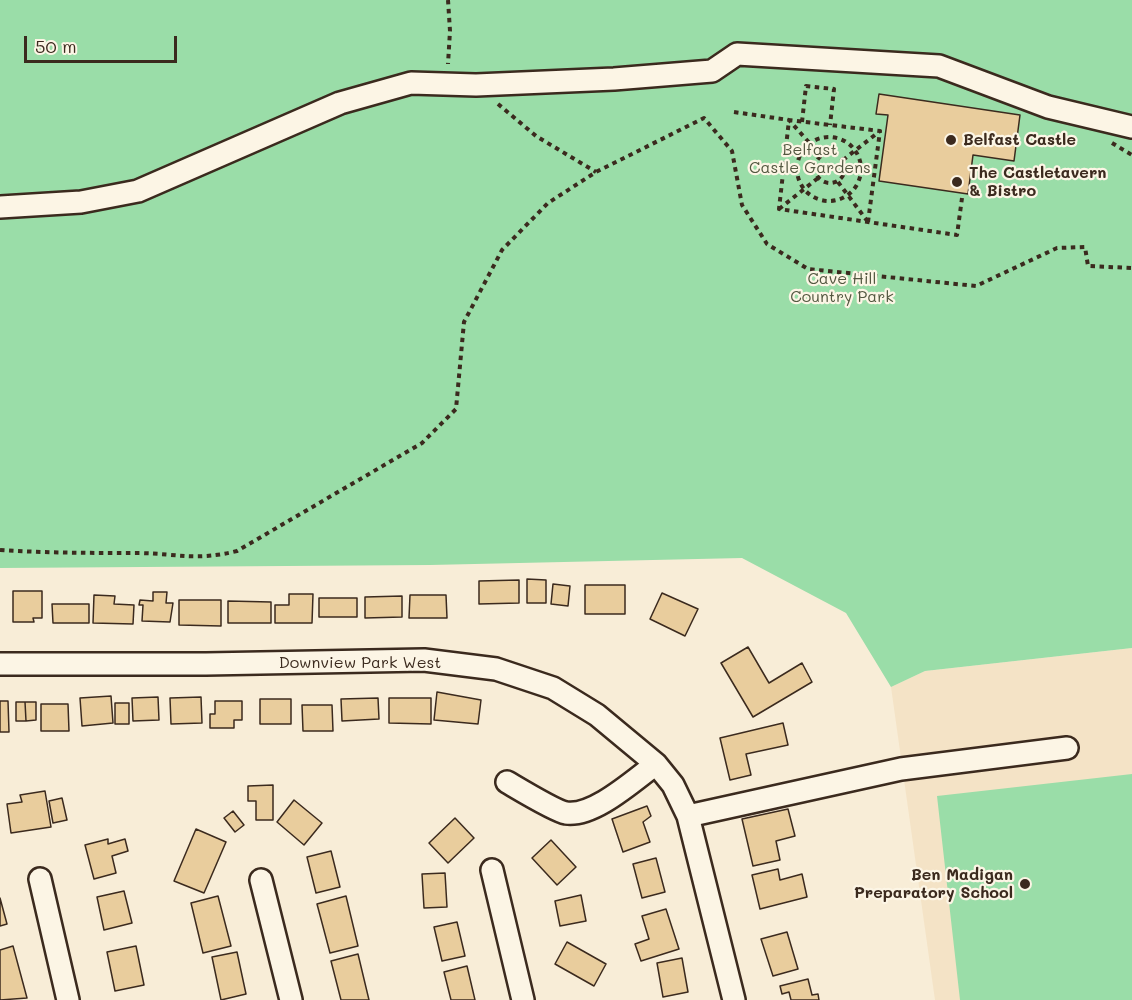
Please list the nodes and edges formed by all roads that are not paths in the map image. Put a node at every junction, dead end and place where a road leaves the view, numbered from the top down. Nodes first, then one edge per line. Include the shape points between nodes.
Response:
1 (1132, 127) edge
2 (0, 207) edge
3 (0, 664) edge
4 (1067, 748) dead end
5 (656, 764) junction
6 (507, 782) dead end
7 (688, 816) junction
8 (492, 870) dead end
9 (40, 879) dead end
10 (261, 880) dead end
11 (68, 1000) edge
12 (291, 1000) edge
13 (523, 1000) edge
14 (734, 1000) edge

1 - 2 street via 1048,107 939,66 737,54 712,70 614,79 476,85 411,83 340,103 138,191 81,202
3 - 5 street, Downview Park West via 424,660 496,669 553,688 597,715
4 - 7 street via 901,769
5 - 6 street via 607,800 566,813
5 - 7 street, Downview Park West via 674,785
7 - 14 street, Downview Park West
8 - 13 street
9 - 11 street
10 - 12 street

